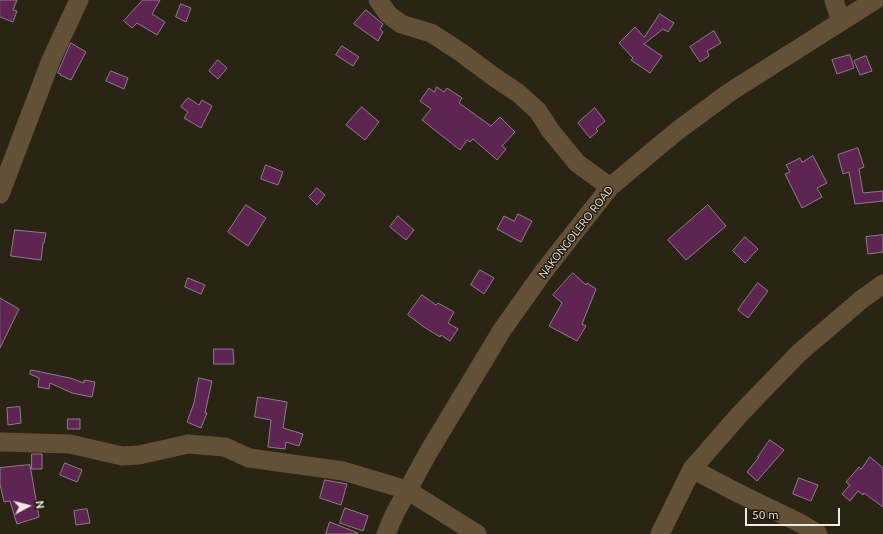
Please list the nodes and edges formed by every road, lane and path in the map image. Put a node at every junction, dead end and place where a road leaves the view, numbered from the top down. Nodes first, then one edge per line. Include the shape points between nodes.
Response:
1 (79, 0) edge
2 (378, 0) edge
3 (834, 0) edge
4 (844, 0) edge
5 (868, 4) edge
6 (841, 22) junction
7 (610, 187) junction
8 (0, 194) edge
9 (883, 284) edge
10 (0, 442) edge
11 (692, 469) junction
12 (407, 490) junction
13 (386, 534) edge
14 (477, 534) edge
15 (660, 534) edge
16 (818, 534) edge

1 - 8 street via 51,60
2 - 7 street via 388,14 401,24 431,34 518,93 538,111 577,163
3 - 6 street
4 - 5 street
5 - 6 street, NAKONGOLERO ROAD
6 - 7 street, NAKONGOLERO ROAD via 730,92 677,131
7 - 12 street, NAKONGOLERO ROAD via 544,271 502,330
9 - 11 street via 799,353 740,414
10 - 12 street via 70,444 122,456 139,455 188,444 225,447 250,458 343,471
11 - 15 street
11 - 16 street
12 - 13 street, NAKONGOLERO ROAD
12 - 14 street

